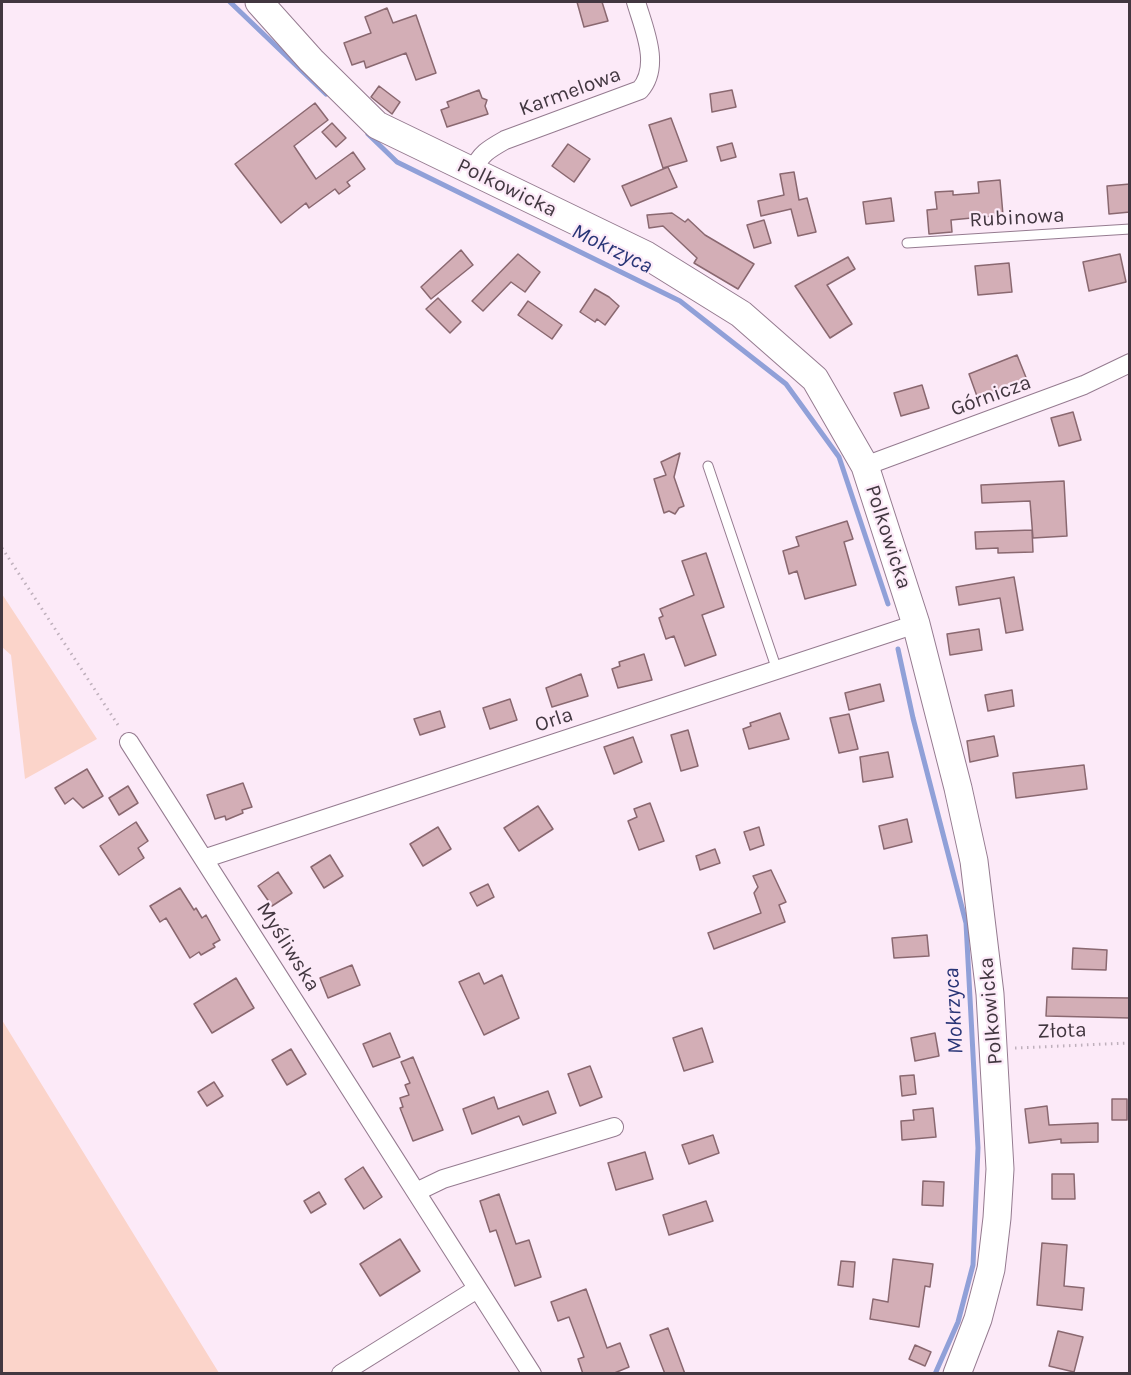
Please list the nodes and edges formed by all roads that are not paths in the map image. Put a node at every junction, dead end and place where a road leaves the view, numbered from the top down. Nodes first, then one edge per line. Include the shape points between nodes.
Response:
1 (259, 2) edge
2 (636, 2) edge
3 (473, 171) junction
4 (1130, 230) edge
5 (907, 243) dead end
6 (1130, 363) edge
7 (708, 466) dead end
8 (865, 466) junction
9 (916, 624) junction
10 (777, 670) junction
11 (129, 742) road end
12 (206, 858) junction
13 (614, 1127) dead end
14 (416, 1192) junction
15 (477, 1288) junction
16 (341, 1374) edge
17 (532, 1374) edge
18 (957, 1374) edge

1 - 3 street, Polkowicka via 310,60 377,125
2 - 3 street, Karmelowa via 651,62 650,74 640,90 505,140 485,151
3 - 8 street, Polkowicka via 646,255 741,314 815,379
4 - 5 lane, Rubinowa
6 - 8 street, Górnicza via 1084,385
7 - 10 lane
8 - 9 street, Polkowicka
9 - 10 street, Orla
9 - 18 street, Polkowicka via 974,861 995,1048 1000,1169 991,1269 978,1319
10 - 12 street, Orla
11 - 12 street, Myśliwska
12 - 14 street, Myśliwska
13 - 14 street via 443,1179
14 - 15 street, Myśliwska
15 - 16 street
15 - 17 street, Myśliwska

